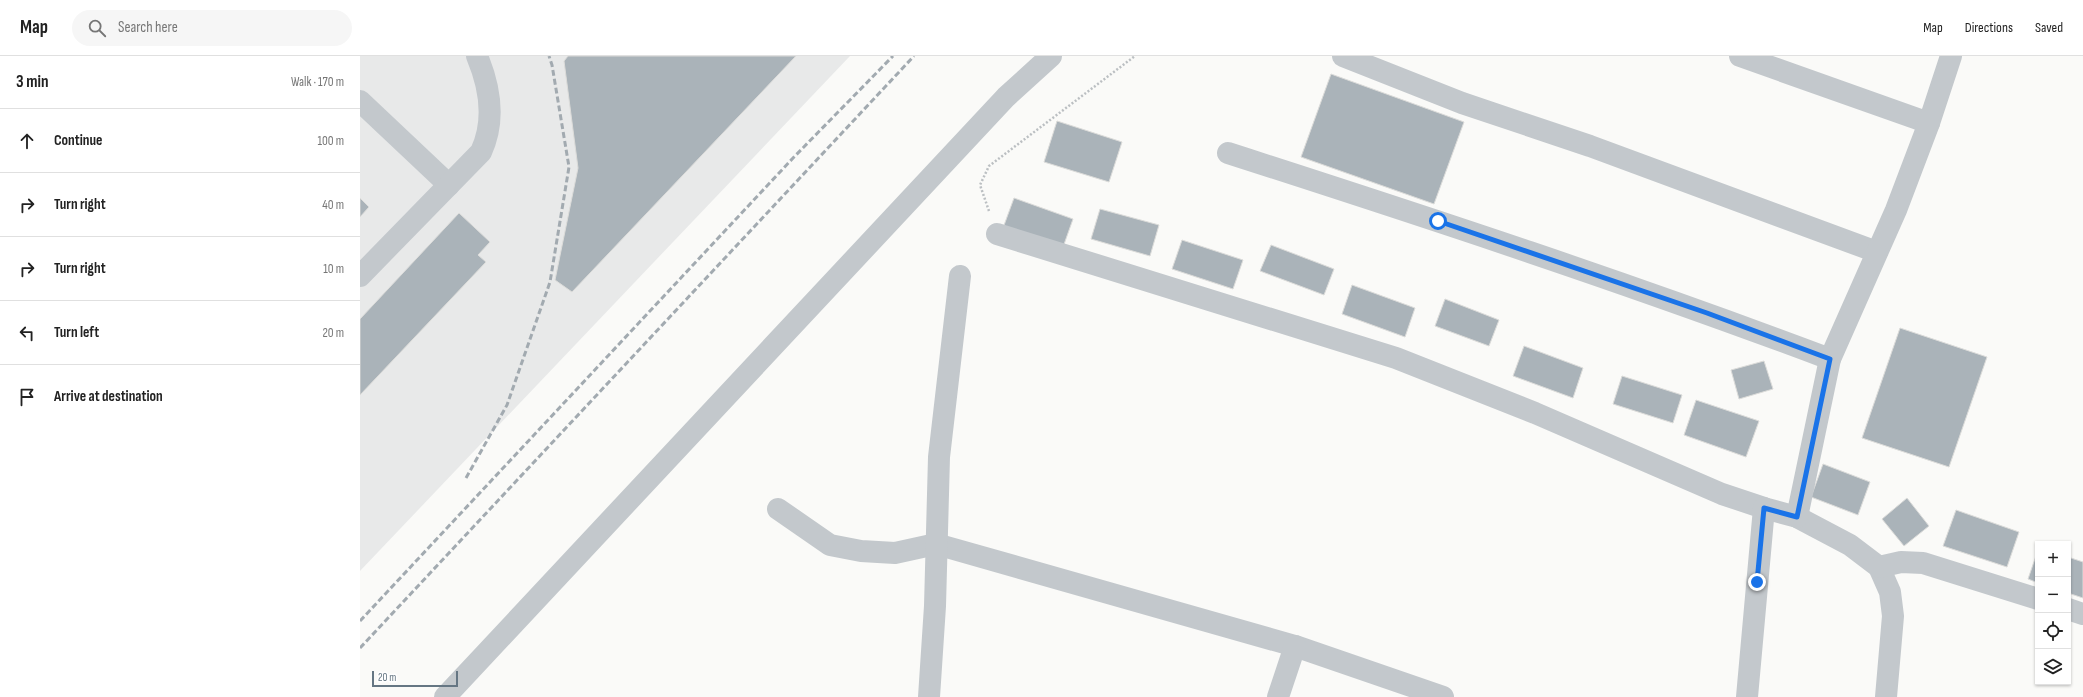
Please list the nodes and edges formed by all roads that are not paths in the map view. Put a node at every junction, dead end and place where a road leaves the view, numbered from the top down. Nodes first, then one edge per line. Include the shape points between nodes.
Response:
1 (477, 56) edge
2 (1051, 56) edge
3 (1343, 56) edge
4 (1740, 56) edge
5 (1951, 56) edge
6 (360, 101) edge
7 (1929, 123) junction
8 (1228, 153) dead end
9 (449, 185) junction
10 (996, 234) road end
11 (1877, 252) junction
12 (360, 276) edge
13 (960, 276) dead end
14 (1830, 359) junction
15 (1764, 508) junction
16 (778, 509) dead end
17 (1797, 517) junction
18 (936, 544) junction
19 (1878, 567) junction
20 (2035, 598) edge
21 (2071, 610) edge
22 (2083, 614) edge
23 (1295, 646) junction
24 (445, 697) edge
25 (929, 697) edge
26 (1278, 697) edge
27 (1443, 697) edge
28 (1747, 697) edge
29 (1886, 697) edge

1 - 9 street via 486,76 491,117 486,141 481,152
2 - 24 street via 1006,97
3 - 11 street via 1462,104 1590,146
4 - 7 street
5 - 7 street
6 - 9 street
7 - 11 street
8 - 14 street via 1700,310
9 - 12 street
10 - 15 street via 1396,358 1535,413 1722,494
11 - 14 street
13 - 18 street via 939,457
14 - 17 street
15 - 17 street
15 - 28 street
16 - 18 street via 830,544 861,551 895,553
17 - 19 street via 1850,545
18 - 23 street
18 - 25 street
19 - 20 street via 1900,562 1923,563
19 - 29 street via 1890,592 1893,616
21 - 22 street
23 - 26 street
23 - 27 street

